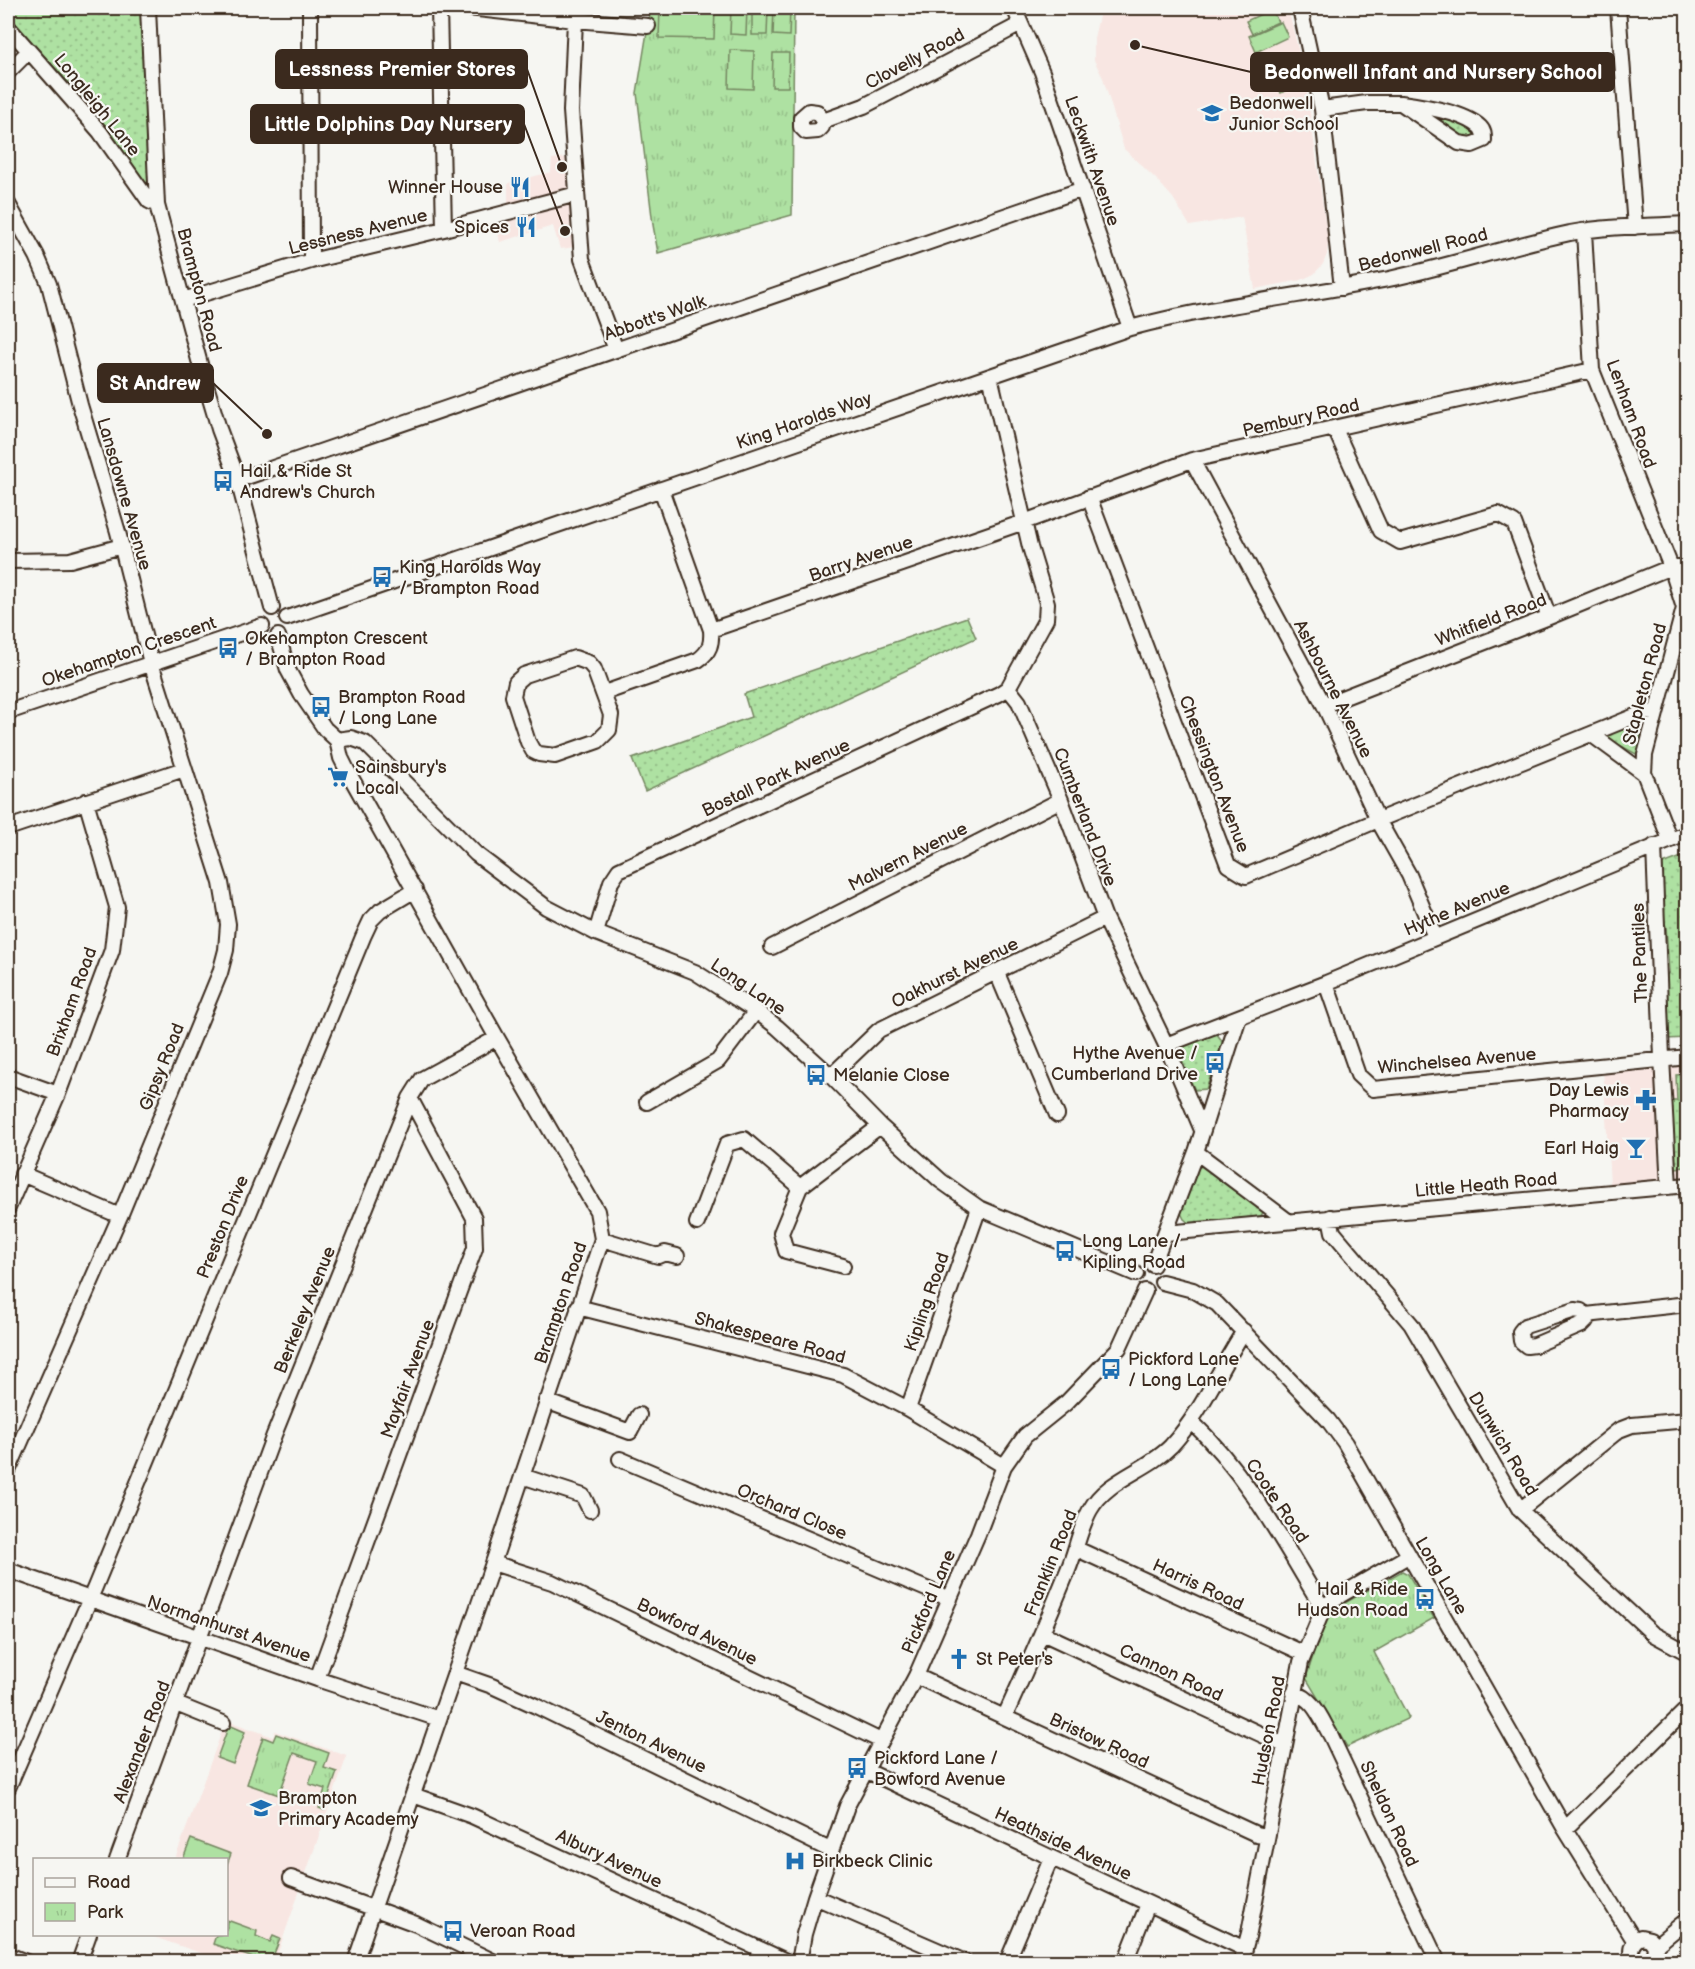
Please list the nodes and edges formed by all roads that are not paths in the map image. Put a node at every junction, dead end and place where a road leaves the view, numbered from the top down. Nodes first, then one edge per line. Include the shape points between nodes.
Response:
1 (148, 8) edge
2 (310, 8) edge
3 (439, 8) edge
4 (469, 8) edge
5 (1014, 8) edge
6 (1300, 8) edge
7 (1305, 8) edge
8 (1618, 8) edge
9 (575, 20) junction
10 (1021, 24) junction
11 (648, 26) dead end
12 (8, 27) edge
13 (29, 51) junction
14 (8, 72) edge
15 (1401, 103) junction
16 (1322, 109) junction
17 (823, 121) dead end
18 (1083, 189) junction
19 (577, 194) junction
20 (8, 204) edge
21 (157, 205) junction
22 (1688, 224) edge
23 (1635, 227) junction
24 (444, 229) junction
25 (1584, 231) junction
26 (311, 261) junction
27 (1342, 288) junction
28 (183, 300) junction
29 (1130, 328) junction
30 (616, 350) junction
31 (1592, 370) junction
32 (990, 376) junction
33 (1335, 429) junction
34 (1192, 460) junction
35 (238, 480) junction
36 (661, 489) junction
37 (1089, 497) junction
38 (1024, 522) junction
39 (122, 546) junction
40 (8, 561) edge
41 (1671, 567) junction
42 (1688, 567) edge
43 (272, 608) junction
44 (1686, 608) edge
45 (1549, 617) junction
46 (287, 618) junction
47 (262, 626) junction
48 (711, 630) junction
49 (278, 636) junction
50 (151, 663) junction
51 (1008, 688) junction
52 (604, 693) junction
53 (1324, 705) junction
54 (8, 712) edge
55 (1656, 712) junction
56 (1592, 734) junction
57 (337, 740) junction
58 (184, 769) junction
59 (1644, 773) junction
60 (1061, 800) junction
61 (86, 801) junction
62 (1378, 820) junction
63 (8, 828) edge
64 (1688, 833) edge
65 (1670, 840) junction
66 (1654, 846) junction
67 (415, 890) junction
68 (1105, 918) junction
69 (596, 933) junction
70 (1435, 937) junction
71 (772, 947) dead end
72 (997, 973) junction
73 (1326, 983) junction
74 (756, 1011) junction
75 (1239, 1017) junction
76 (497, 1038) junction
77 (1166, 1045) junction
78 (1688, 1057) edge
79 (1662, 1058) junction
80 (8, 1076) edge
81 (831, 1076) junction
82 (58, 1094) junction
83 (410, 1098) junction
84 (648, 1102) dead end
85 (1057, 1114) dead end
86 (880, 1126) junction
87 (1202, 1130) junction
88 (1196, 1152) junction
89 (22, 1174) junction
90 (1687, 1185) edge
91 (800, 1186) junction
92 (1669, 1187) junction
93 (1688, 1203) edge
94 (8, 1208) edge
95 (979, 1208) junction
96 (120, 1216) junction
97 (1330, 1217) junction
98 (1288, 1221) junction
99 (697, 1223) dead end
100 (1166, 1233) junction
101 (602, 1239) junction
102 (677, 1256) dead end
103 (1153, 1265) junction
104 (843, 1266) dead end
105 (1136, 1274) junction
106 (1162, 1282) junction
107 (1145, 1291) junction
108 (1688, 1304) edge
109 (578, 1307) junction
110 (1586, 1315) dead end
111 (1244, 1331) junction
112 (546, 1401) junction
113 (908, 1409) junction
114 (639, 1415) dead end
115 (1688, 1420) edge
116 (1191, 1421) junction
117 (620, 1459) dead end
118 (1004, 1466) junction
119 (8, 1472) edge
120 (522, 1476) junction
121 (590, 1510) dead end
122 (1520, 1510) junction
123 (1077, 1549) junction
124 (1408, 1556) junction
125 (493, 1563) junction
126 (8, 1570) edge
127 (88, 1598) junction
128 (950, 1599) junction
129 (1324, 1607) junction
130 (1042, 1633) junction
131 (200, 1638) junction
132 (1303, 1653) junction
133 (1688, 1653) edge
134 (455, 1673) junction
135 (916, 1676) junction
136 (316, 1679) junction
137 (1294, 1693) junction
138 (176, 1704) junction
139 (1688, 1708) edge
140 (1005, 1716) junction
141 (439, 1719) junction
142 (223, 1723) dead end
143 (881, 1741) junction
144 (1284, 1745) junction
145 (865, 1770) junction
146 (8, 1788) edge
147 (413, 1795) junction
148 (1565, 1829) junction
149 (1266, 1836) junction
150 (830, 1850) junction
151 (118, 1858) edge
152 (1051, 1858) junction
153 (291, 1878) dead end
154 (815, 1897) junction
155 (1148, 1904) junction
156 (374, 1908) junction
157 (1688, 1919) edge
158 (89, 1936) edge
159 (1634, 1940) junction
160 (1655, 1946) junction
161 (8, 1955) edge
162 (1243, 1955) edge
163 (473, 1957) edge
164 (26, 1962) edge
165 (79, 1962) edge
166 (355, 1962) edge
167 (495, 1962) edge
168 (788, 1962) edge
169 (799, 1962) edge
170 (965, 1962) edge
171 (1007, 1962) edge
172 (1125, 1962) edge
173 (1438, 1962) edge
174 (1633, 1962) edge
175 (1653, 1962) edge

1 - 21 street, Brampton Road
2 - 26 street
3 - 24 street
4 - 9 street
5 - 10 street, Leckwith Avenue
6 - 7 street
6 - 16 street, Bedonwell Road
8 - 23 street
9 - 11 street
9 - 19 street via 571,111
10 - 17 street, Clovelly Road via 864,106
10 - 18 street, Leckwith Avenue
12 - 13 street, Longleigh Lane
13 - 14 street
13 - 21 street, Longleigh Lane via 100,132 149,201
15 - 15 street via 1465,118 1480,127 1484,140 1472,145 1459,143
15 - 16 street
16 - 27 street, Bedonwell Road
18 - 29 street, Leckwith Avenue
18 - 30 street, Abbott's Walk
19 - 24 street, Lessness Avenue
19 - 30 street via 582,259
20 - 39 street, Lansdowne Avenue via 49,284
21 - 28 street, Brampton Road
22 - 23 street, Bedonwell Road
23 - 25 street, Bedonwell Road
24 - 26 street, Lessness Avenue
25 - 27 street, Bedonwell Road
25 - 31 street, Lenham Road
26 - 28 street, Lessness Avenue
27 - 29 street, King Harolds Way via 1180,315
28 - 35 street, Brampton Road
29 - 32 street, King Harolds Way
30 - 35 street, Abbott's Walk
31 - 33 street, Pembury Road
31 - 41 street, Lenham Road
32 - 36 street, King Harolds Way
32 - 38 street
33 - 34 street, Pembury Road
33 - 45 street via 1381,531 1400,542 1498,514 1514,524
34 - 37 street, Pembury Road
34 - 53 street, Ashbourne Avenue
35 - 43 street, Brampton Road
36 - 46 street, King Harolds Way
36 - 48 street
37 - 38 street, Pembury Road
37 - 62 street, Chessington Avenue via 1228,865 1246,876
38 - 48 street, Barry Avenue
38 - 51 street via 1048,613
39 - 40 street via 70,560
39 - 50 street, Lansdowne Avenue
41 - 42 street
41 - 44 street, Lenham Road
41 - 45 street, Whitfield Road
43 - 46 street via 282,611
43 - 47 street via 264,616
44 - 55 street, Stapleton Road
45 - 53 street, Whitfield Road
46 - 49 street via 287,627
47 - 49 street
47 - 50 street, Okehampton Crescent
48 - 52 street via 708,651 698,660
49 - 57 street, Brampton Road via 300,693
50 - 54 street, Okehampton Crescent
50 - 58 street, Gipsy Road
51 - 60 street, Cumberland Drive via 1019,702
51 - 69 street, Bostall Park Avenue via 619,870 611,882
52 - 52 street via 611,719 606,734 598,741 555,756 534,751 513,696 516,682 524,675 575,658 594,669
53 - 62 street, Ashbourne Avenue
55 - 56 street, Chessington Avenue via 1645,712
55 - 59 street, Stapleton Road
56 - 59 street
56 - 62 street, Chessington Avenue
57 - 67 street, Brampton Road via 348,772
57 - 69 street, Long Lane via 351,738 365,743 476,854 546,907
58 - 61 street
58 - 96 street, Gipsy Road via 221,883 228,924 226,950
59 - 65 street, Stapleton Road
60 - 68 street, Cumberland Drive
60 - 71 street, Malvern Avenue
61 - 63 street
61 - 82 street, Brixham Road via 117,907 112,950
62 - 70 street, Ashbourne Avenue via 1409,875
64 - 65 street, Hythe Avenue
65 - 66 street, Hythe Avenue
66 - 70 street, Hythe Avenue
66 - 79 street, The Pantiles
67 - 76 street, Brampton Road
67 - 127 street, Preston Drive via 380,911 363,937
68 - 72 street, Oakhurst Avenue
68 - 77 street, Cumberland Drive
69 - 74 street, Long Lane via 695,972
70 - 73 street, Hythe Avenue
72 - 81 street, Oakhurst Avenue via 879,1030
72 - 85 street
73 - 75 street, Hythe Avenue
73 - 79 street, Winchelsea Avenue via 1358,1075 1373,1089
74 - 81 street, Long Lane
74 - 84 street via 718,1061
75 - 77 street, Hythe Avenue
75 - 87 street
76 - 83 street, Berkeley Avenue via 422,1079
76 - 101 street, Brampton Road via 597,1211
77 - 87 street, Cumberland Drive
78 - 79 street
79 - 92 street, The Pantiles
80 - 82 street
81 - 86 street, Long Lane
82 - 89 street, Brixham Road
83 - 131 street, Berkeley Avenue via 274,1435
83 - 136 street, Mayfair Avenue via 474,1218 475,1248
86 - 91 street
86 - 95 street, Long Lane via 940,1181
87 - 88 street
88 - 98 street
88 - 100 street
89 - 94 street, Brixham Road
89 - 96 street
90 - 92 street, Little Heath Road
90 - 93 street
91 - 99 street via 744,1139 727,1144
91 - 104 street via 782,1233 786,1251
92 - 97 street, Little Heath Road
95 - 105 street, Long Lane
95 - 113 street, Kipling Road
96 - 119 street, Gipsy Road
97 - 98 street, Little Heath Road
97 - 122 street, Dunwich Road via 1334,1232 1411,1324
98 - 100 street, Little Heath Road
100 - 103 street
101 - 102 street via 658,1256
101 - 109 street, Brampton Road
103 - 105 street via 1143,1266
103 - 106 street via 1161,1272
105 - 107 street via 1137,1284
106 - 107 street via 1155,1290
106 - 111 street, Long Lane via 1193,1290 1217,1304
107 - 118 street, Pickford Lane via 1119,1347 1066,1403 1025,1436
108 - 110 street
109 - 112 street, Brampton Road
109 - 113 street, Shakespeare Road via 843,1375
111 - 116 street, Franklin Road
111 - 124 street, Long Lane via 1328,1420
112 - 114 street via 630,1432
112 - 120 street, Brampton Road
113 - 118 street, Shakespeare Road
115 - 122 street via 1632,1425 1620,1430
116 - 123 street, Franklin Road via 1154,1461 1099,1498 1089,1512
116 - 129 street, Coote Road via 1257,1498
117 - 128 street, Orchard Close
118 - 128 street, Pickford Lane
120 - 121 street via 583,1496
120 - 125 street, Brampton Road
122 - 133 street, Dunwich Road via 1653,1634
123 - 130 street, Franklin Road
123 - 132 street, Harris Road
124 - 129 street
124 - 148 street, Long Lane
125 - 134 street, Brampton Road
125 - 143 street, Bowford Avenue via 552,1582
126 - 127 street, Normanhurst Avenue
127 - 131 street, Normanhurst Avenue
127 - 146 street, Preston Drive
128 - 135 street, Pickford Lane
129 - 132 street, Hudson Road
130 - 140 street, Franklin Road
130 - 144 street, Cannon Road
131 - 136 street, Normanhurst Avenue
131 - 138 street, Alexander Road
132 - 137 street, Hudson Road
134 - 141 street, Brampton Road
134 - 150 street, Jenton Avenue via 536,1706
135 - 140 street, Bristow Road
135 - 143 street, Pickford Lane
136 - 141 street, Normanhurst Avenue
137 - 144 street, Hudson Road
137 - 173 street, Sheldon Road via 1311,1703 1331,1736
138 - 142 street
138 - 151 street, Alexander Road
139 - 148 street
140 - 149 street, Bristow Road
141 - 147 street, Brampton Road
143 - 145 street, Pickford Lane
144 - 149 street, Hudson Road
145 - 150 street, Pickford Lane
145 - 152 street, Heathside Avenue
147 - 156 street, Brampton Road
147 - 168 street, Albury Avenue via 472,1816
148 - 159 street, Long Lane
149 - 162 street, Hudson Road
150 - 154 street, Pickford Lane
152 - 155 street, Heathside Avenue
152 - 171 street
153 - 156 street
154 - 169 street, Pickford Lane
154 - 170 street
155 - 162 street, Heathside Avenue
155 - 172 street
156 - 163 street via 416,1924
156 - 166 street, Brampton Road
157 - 160 street
158 - 165 street
159 - 160 street via 1650,1939
159 - 174 street
160 - 175 street
161 - 164 street
163 - 167 street

